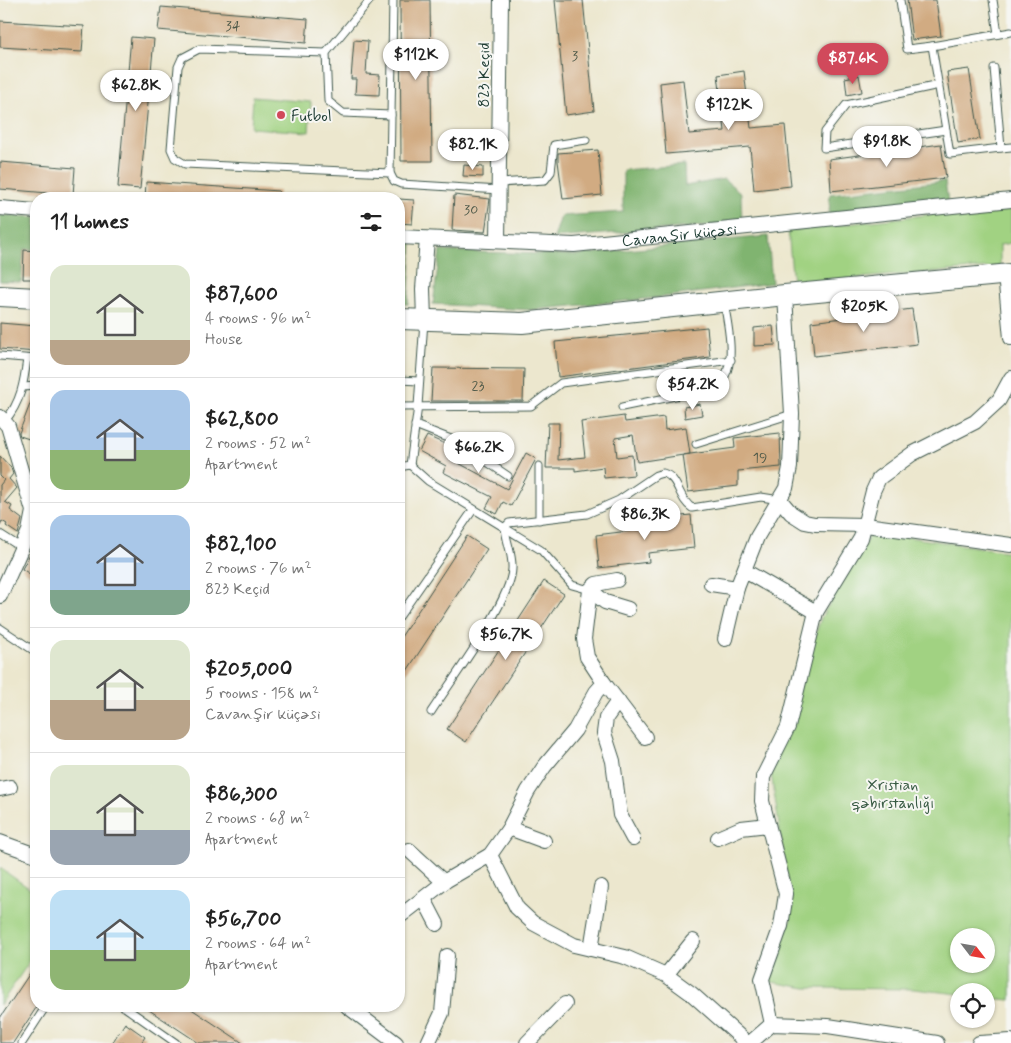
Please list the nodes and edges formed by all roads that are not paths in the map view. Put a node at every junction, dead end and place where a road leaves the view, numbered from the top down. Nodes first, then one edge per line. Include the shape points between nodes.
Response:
1 (370, 0) edge
2 (393, 0) edge
3 (501, 0) edge
4 (900, 0) edge
5 (993, 0) edge
6 (1011, 32) edge
7 (998, 34) junction
8 (932, 46) junction
9 (326, 52) junction
10 (994, 68) dead end
11 (939, 85) junction
12 (391, 114) junction
13 (946, 130) junction
14 (586, 140) dead end
15 (1011, 147) edge
16 (1001, 148) junction
17 (390, 173) junction
18 (500, 187) junction
19 (1011, 200) edge
20 (0, 208) edge
21 (30, 210) edge
22 (405, 238) edge
23 (427, 240) junction
24 (498, 241) junction
25 (1008, 274) edge
26 (785, 295) junction
27 (0, 296) edge
28 (30, 298) edge
29 (724, 302) junction
30 (405, 319) edge
31 (424, 320) junction
32 (1011, 338) edge
33 (0, 356) edge
34 (28, 359) joint
35 (731, 360) junction
36 (1011, 378) edge
37 (405, 380) edge
38 (419, 381) junction
39 (30, 386) edge
40 (24, 387) junction
41 (418, 406) junction
42 (405, 407) edge
43 (622, 407) dead end
44 (792, 414) junction
45 (2, 419) edge
46 (415, 424) junction
47 (696, 444) dead end
48 (410, 465) junction
49 (405, 466) edge
50 (539, 466) dead end
51 (508, 476) dead end
52 (780, 500) junction
53 (30, 501) edge
54 (473, 510) junction
55 (539, 520) junction
56 (866, 525) junction
57 (505, 528) junction
58 (30, 529) edge
59 (0, 534) edge
60 (1011, 544) edge
61 (22, 548) junction
62 (745, 571) junction
63 (617, 580) dead end
64 (711, 584) dead end
65 (737, 588) junction
66 (590, 590) junction
67 (0, 596) edge
68 (405, 608) edge
69 (628, 609) dead end
70 (816, 612) junction
71 (0, 628) edge
72 (725, 639) dead end
73 (30, 648) edge
74 (604, 683) junction
75 (618, 701) junction
76 (431, 712) dead end
77 (645, 736) dead end
78 (768, 825) junction
79 (509, 828) junction
80 (718, 838) dead end
81 (633, 839) dead end
82 (544, 841) dead end
83 (0, 842) edge
84 (409, 850) dead end
85 (30, 853) edge
86 (490, 856) junction
87 (444, 882) junction
88 (601, 888) dead end
89 (424, 899) junction
90 (405, 913) edge
91 (437, 924) dead end
92 (693, 941) dead end
93 (591, 950) junction
94 (447, 956) dead end
95 (666, 975) junction
96 (565, 1004) dead end
97 (42, 1012) edge
98 (132, 1012) edge
99 (355, 1012) edge
100 (772, 1024) junction
101 (1011, 1041) edge
102 (22, 1043) edge
103 (176, 1043) edge
104 (396, 1043) edge
105 (428, 1043) edge
106 (527, 1043) edge
107 (749, 1043) edge
108 (937, 1043) edge
109 (979, 1043) edge

1 - 9 lane
2 - 12 lane
3 - 18 street, 823 Keçid
4 - 8 lane via 907,49
5 - 7 lane
6 - 7 lane
7 - 8 lane
8 - 11 lane
9 - 12 lane via 328,102 334,108 343,113
9 - 17 lane via 199,50 182,58 178,67 171,149 175,158 185,164
10 - 16 lane
11 - 13 lane
11 - 13 lane via 846,105 825,132 824,148
12 - 17 lane
13 - 16 lane via 950,154
14 - 18 lane via 553,146 551,172 545,180
15 - 16 lane
17 - 18 lane via 401,184
18 - 24 street, 823 Keçid
19 - 24 street, Cavanşir küçəsi via 574,245
20 - 21 street
22 - 23 street, Cavanşir küçəsi
23 - 24 street, Cavanşir küçəsi
23 - 31 street
25 - 26 street
25 - 32 street
26 - 29 street
26 - 44 street
27 - 28 street
29 - 31 street via 522,323
29 - 35 lane
30 - 31 street
31 - 38 lane
33 - 34 lane
34 - 40 lane
35 - 41 lane via 561,383 531,406
35 - 43 lane via 719,385 714,388
36 - 56 street via 999,400 975,422 912,454 879,478
37 - 38 lane
38 - 41 lane
39 - 40 lane
40 - 45 lane via 13,411
41 - 42 lane
41 - 46 lane
44 - 47 lane
44 - 52 street via 790,467
45 - 53 street
46 - 48 lane
46 - 51 lane via 456,441
48 - 49 lane
48 - 54 lane via 416,473
50 - 55 lane
52 - 55 lane via 761,497 692,508 682,498 671,477 662,473 604,508 587,514
52 - 56 street via 805,522
52 - 62 street via 757,537
54 - 57 lane
54 - 68 lane
55 - 57 lane via 509,523
56 - 60 street
56 - 70 street via 853,553
57 - 66 lane via 541,550 572,584
57 - 76 lane via 512,550 511,582
58 - 61 street
59 - 61 lane
61 - 67 street
62 - 65 street
62 - 70 street
63 - 66 street via 596,584
64 - 65 street
65 - 72 street
66 - 69 street via 605,602
66 - 74 street via 584,639 587,657
70 - 78 street via 788,727 762,777 762,801
71 - 73 lane
74 - 75 street
74 - 79 street via 575,730 544,767
75 - 77 street
75 - 81 street via 606,718 604,733 613,761 620,814
78 - 80 street via 741,828
78 - 100 street via 786,894 781,926 762,979
79 - 82 street
79 - 86 street
83 - 85 street
84 - 87 street
86 - 87 street
86 - 93 street via 523,915 563,940
87 - 89 street
88 - 93 street
89 - 90 street
89 - 91 street
92 - 95 street
93 - 95 street via 625,957
94 - 105 street via 442,1014
95 - 107 street
96 - 106 street
97 - 102 lane
98 - 103 lane
99 - 104 street
100 - 107 street
100 - 108 street via 828,1026
101 - 109 street

